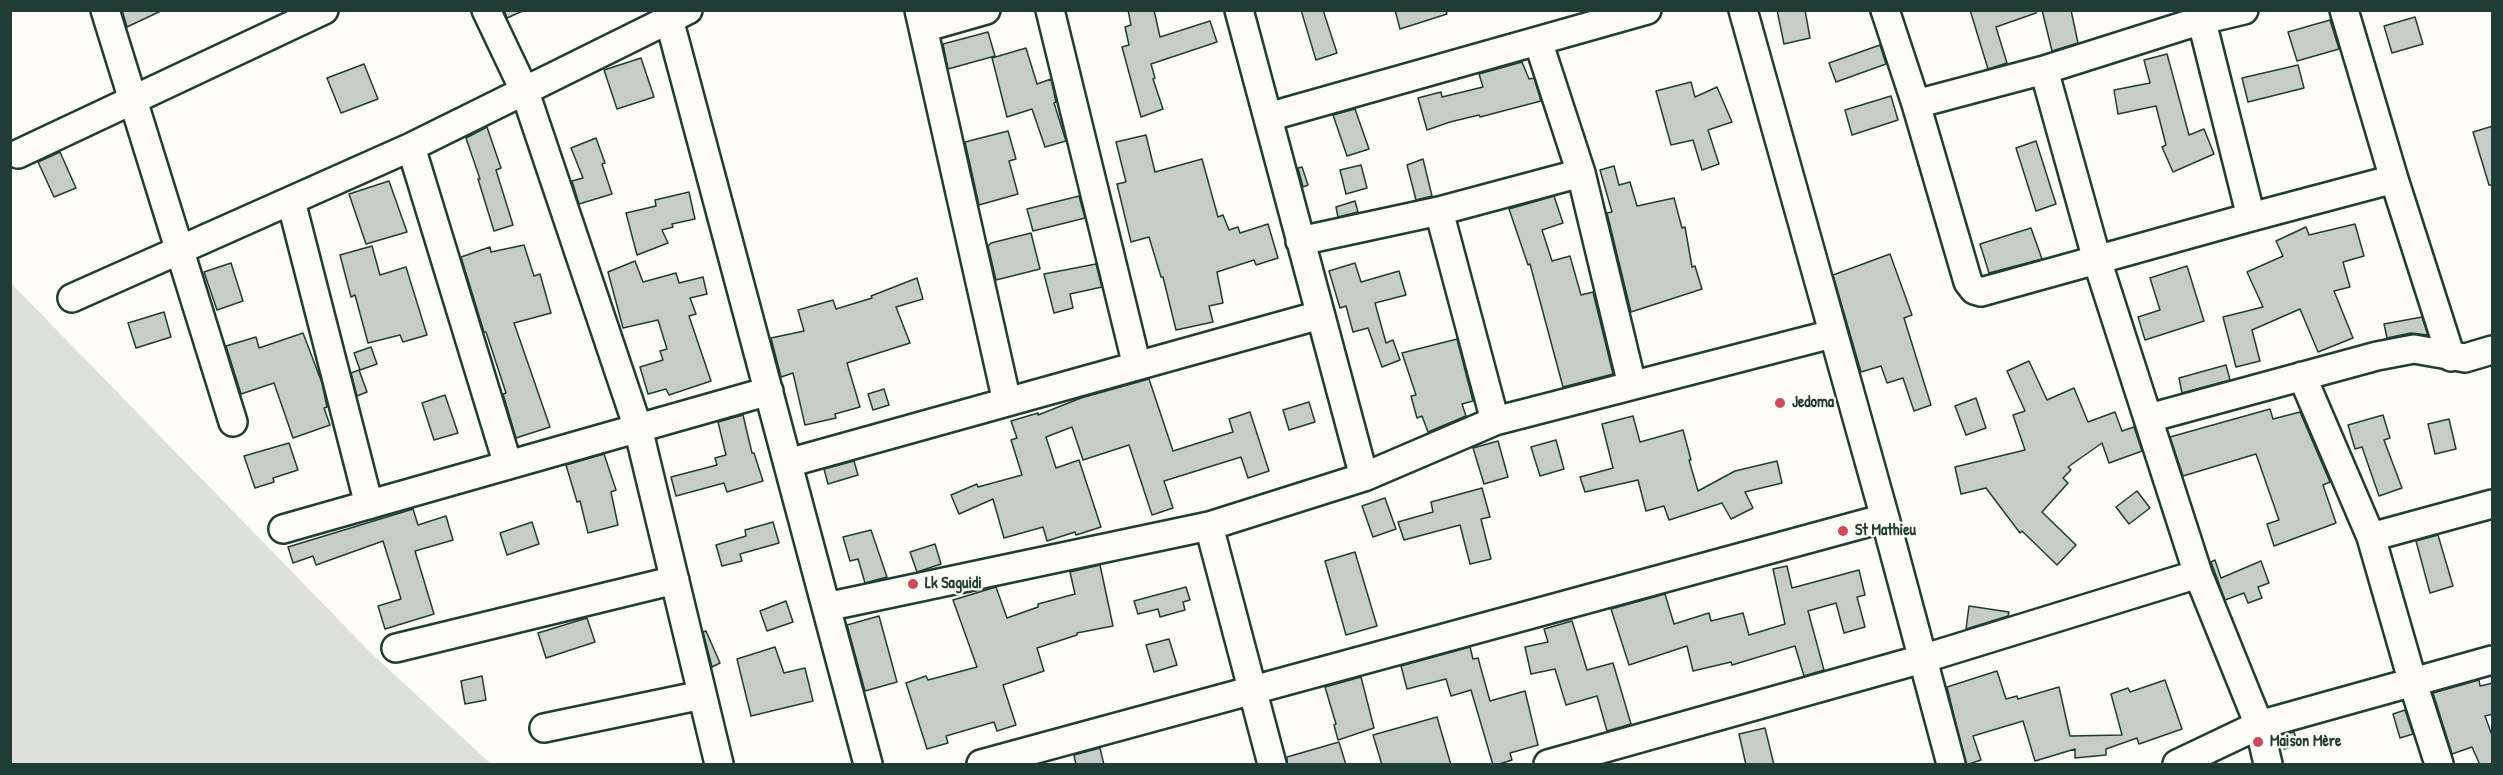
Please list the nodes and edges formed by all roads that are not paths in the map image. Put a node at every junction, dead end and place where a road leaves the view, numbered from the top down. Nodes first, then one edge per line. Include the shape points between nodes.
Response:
1 (105, 10) edge
2 (324, 10) edge
3 (486, 10) edge
4 (986, 10) edge
5 (1050, 10) edge
6 (1239, 10) edge
7 (1647, 10) edge
8 (1743, 10) edge
9 (1885, 10) edge
10 (2244, 10) edge
11 (2344, 10) edge
12 (679, 15) edge
13 (2200, 15) edge
14 (921, 19) edge
15 (1538, 41) junction
16 (2044, 70) junction
17 (525, 92) junction
18 (133, 100) junction
19 (1916, 104) junction
20 (1268, 117) junction
21 (411, 147) junction
22 (18, 154) dead end
23 (1581, 173) junction
24 (2394, 179) junction
25 (291, 201) junction
26 (1439, 211) junction
27 (2251, 217) junction
28 (1300, 241) junction
29 (180, 251) junction
30 (2097, 260) junction
31 (72, 298) dead end
32 (1320, 315) junction
33 (1832, 334) junction
34 (2493, 350) edge
35 (2451, 357) junction
36 (1137, 366) junction
37 (2302, 376) junction
38 (1632, 385) junction
39 (769, 391) junction
40 (1007, 402) junction
41 (2149, 418) junction
42 (1495, 421) junction
43 (233, 422) dead end
44 (638, 428) junction
45 (788, 463) junction
46 (508, 465) junction
47 (1364, 477) junction
48 (2493, 504) edge
49 (369, 505) junction
50 (1885, 518) junction
51 (1209, 526) junction
52 (284, 529) dead end
53 (2371, 537) junction
54 (2198, 574) junction
55 (675, 580) junction
56 (826, 607) junction
57 (396, 648) dead end
58 (1922, 659) junction
59 (2493, 660) edge
60 (2413, 682) junction
61 (1253, 691) junction
62 (702, 695) junction
63 (2259, 725) junction
64 (544, 728) dead end
65 (1613, 756) edge
66 (719, 765) edge
67 (868, 765) edge
68 (981, 765) edge
69 (1272, 765) edge
70 (1548, 765) edge
71 (1951, 765) edge
72 (2177, 765) edge
73 (2268, 765) edge
74 (2439, 765) edge

1 - 18 street
2 - 18 street
3 - 17 street
4 - 14 street
5 - 36 street
6 - 20 street
7 - 15 street
8 - 33 street
9 - 19 street
10 - 13 street
11 - 24 street
12 - 17 street
12 - 39 street
13 - 16 street
13 - 27 street
14 - 40 street
15 - 20 street
15 - 23 street
16 - 19 street
16 - 30 street
17 - 21 street
17 - 44 street
18 - 22 street
18 - 29 street
19 - 30 street via 1968,282 1974,290 1981,292
20 - 28 street
21 - 25 street
21 - 46 street
23 - 26 street
23 - 38 street
24 - 27 street
24 - 35 street
25 - 29 street
25 - 49 street
26 - 28 street
26 - 42 street
27 - 30 street
28 - 32 street
29 - 31 street
29 - 43 street
30 - 41 street
32 - 36 street
32 - 47 street
33 - 38 street
33 - 50 street
34 - 35 street via 2465,358
35 - 37 street via 2414,349
36 - 40 street
37 - 41 street
37 - 53 street
38 - 42 street
39 - 44 street
39 - 45 street
40 - 45 street
41 - 54 street
42 - 47 street
44 - 46 street
44 - 55 street
45 - 56 street
46 - 49 street
47 - 51 street
48 - 53 street
49 - 52 street
50 - 58 street
50 - 61 street
51 - 56 street
51 - 61 street
53 - 60 street
54 - 58 street
54 - 63 street
55 - 57 street
55 - 62 street
56 - 67 street
58 - 65 street
58 - 71 street
59 - 60 street
60 - 63 street
60 - 74 street
61 - 68 street
61 - 69 street
62 - 64 street
62 - 66 street
63 - 72 street
63 - 73 street
65 - 70 street

